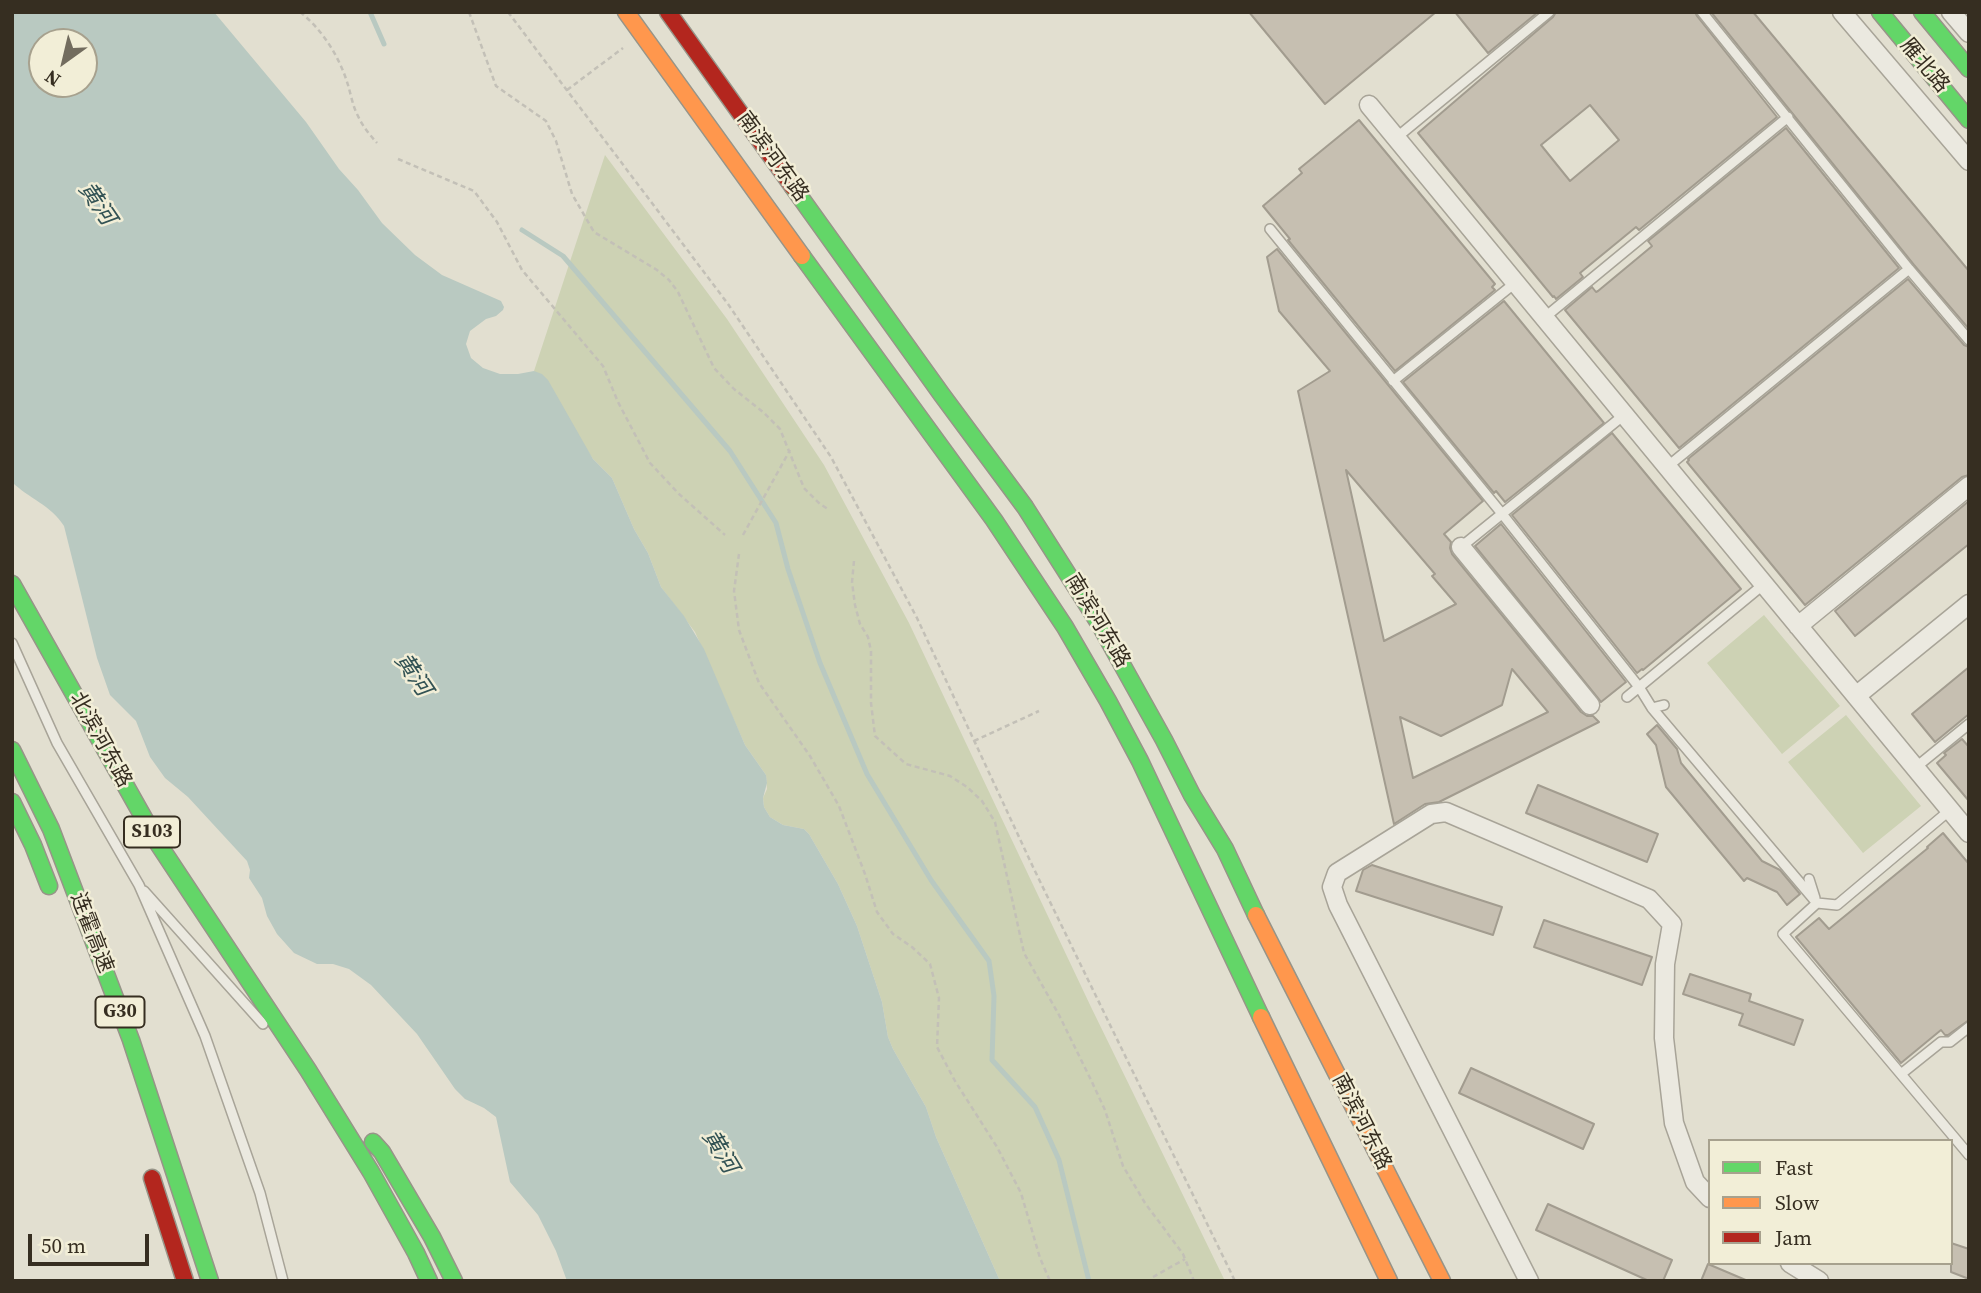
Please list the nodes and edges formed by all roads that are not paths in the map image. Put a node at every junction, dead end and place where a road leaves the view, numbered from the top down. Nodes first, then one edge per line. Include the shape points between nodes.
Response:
1 (626, 12) edge
2 (668, 12) edge
3 (1549, 12) edge
4 (1702, 12) edge
5 (1842, 12) edge
6 (1880, 12) edge
7 (1922, 12) edge
8 (1951, 12) edge
9 (1969, 33) edge
10 (1969, 69) edge
11 (1369, 105) dead end
12 (1788, 117) junction
13 (1969, 120) edge
14 (1396, 138) junction
15 (1969, 161) edge
16 (1270, 229) dead end
17 (1909, 269) junction
18 (1515, 283) junction
19 (1544, 318) junction
20 (1969, 340) edge
21 (1393, 381) junction
22 (1624, 415) junction
23 (1667, 467) junction
24 (1969, 486) edge
25 (1503, 514) junction
26 (1461, 547) joint
27 (12, 584) edge
28 (1764, 584) junction
29 (1969, 604) edge
30 (1798, 626) junction
31 (12, 643) edge
32 (1639, 687) junction
33 (1856, 696) junction
34 (1626, 697) dead end
35 (1590, 705) dead end
36 (1664, 705) dead end
37 (1653, 708) junction
38 (1969, 724) edge
39 (12, 750) edge
40 (1915, 768) junction
41 (12, 802) edge
42 (1950, 810) junction
43 (1969, 833) edge
44 (1810, 879) dead end
45 (139, 885) junction
46 (53, 896) dead end
47 (1817, 903) junction
48 (1243, 935) junction
49 (1969, 1027) edge
50 (1275, 1047) junction
51 (308, 1070) junction
52 (1901, 1074) junction
53 (1969, 1155) edge
54 (148, 1166) dead end
55 (1708, 1196) edge
56 (1793, 1265) edge
57 (185, 1281) edge
58 (210, 1281) edge
59 (283, 1281) edge
60 (429, 1281) edge
61 (454, 1281) edge
62 (1389, 1281) edge
63 (1405, 1281) edge
64 (1442, 1281) edge
65 (1530, 1281) edge
66 (1819, 1281) edge

1 - 48 main road, 南滨河东路 via 961,471 1038,584
2 - 48 main road, 南滨河东路 via 1063,565 1225,849
3 - 14 lane
4 - 12 lane
5 - 15 street
6 - 13 main road, 雁北路
7 - 10 main road, 雁北路
8 - 9 street
11 - 14 street
12 - 17 lane
12 - 19 lane
14 - 18 street
16 - 21 lane
17 - 20 lane
17 - 23 lane
18 - 19 street
18 - 21 lane
19 - 22 street
21 - 25 lane
22 - 23 street
22 - 25 lane
23 - 28 street
24 - 30 street
25 - 26 lane
25 - 32 lane
26 - 35 street
27 - 51 main road, 北滨河东路 / S103 via 159,845
28 - 30 street
28 - 32 lane
29 - 33 street
30 - 33 street
31 - 45 lane via 57,743
32 - 34 lane
32 - 37 lane
33 - 40 street
36 - 37 lane
37 - 47 lane
38 - 40 lane
39 - 58 main road, 连霍高速 / G30 via 51,829 127,1028
40 - 42 street
41 - 46 main road, 连霍高速
42 - 43 street
42 - 47 lane via 1836,905
44 - 47 lane
45 - 51 lane via 251,1013
45 - 59 lane via 205,1036 260,1193
47 - 52 lane via 1783,934
48 - 50 main road, 南滨河东路
48 - 64 main road, 南滨河东路
49 - 52 lane via 1950,1042 1941,1042
50 - 62 main road, 南滨河东路
50 - 63 main road via 1314,1099
51 - 60 main road, 北滨河东路 / S103 via 371,1172
51 - 61 main road, 北滨河东路 / S103 via 382,1152
52 - 53 lane
54 - 57 main road
55 - 65 street via 1695,1182 1674,1123 1664,1038 1665,964 1672,924 1649,900 1446,812 1432,814 1337,873 1332,887
56 - 66 street

